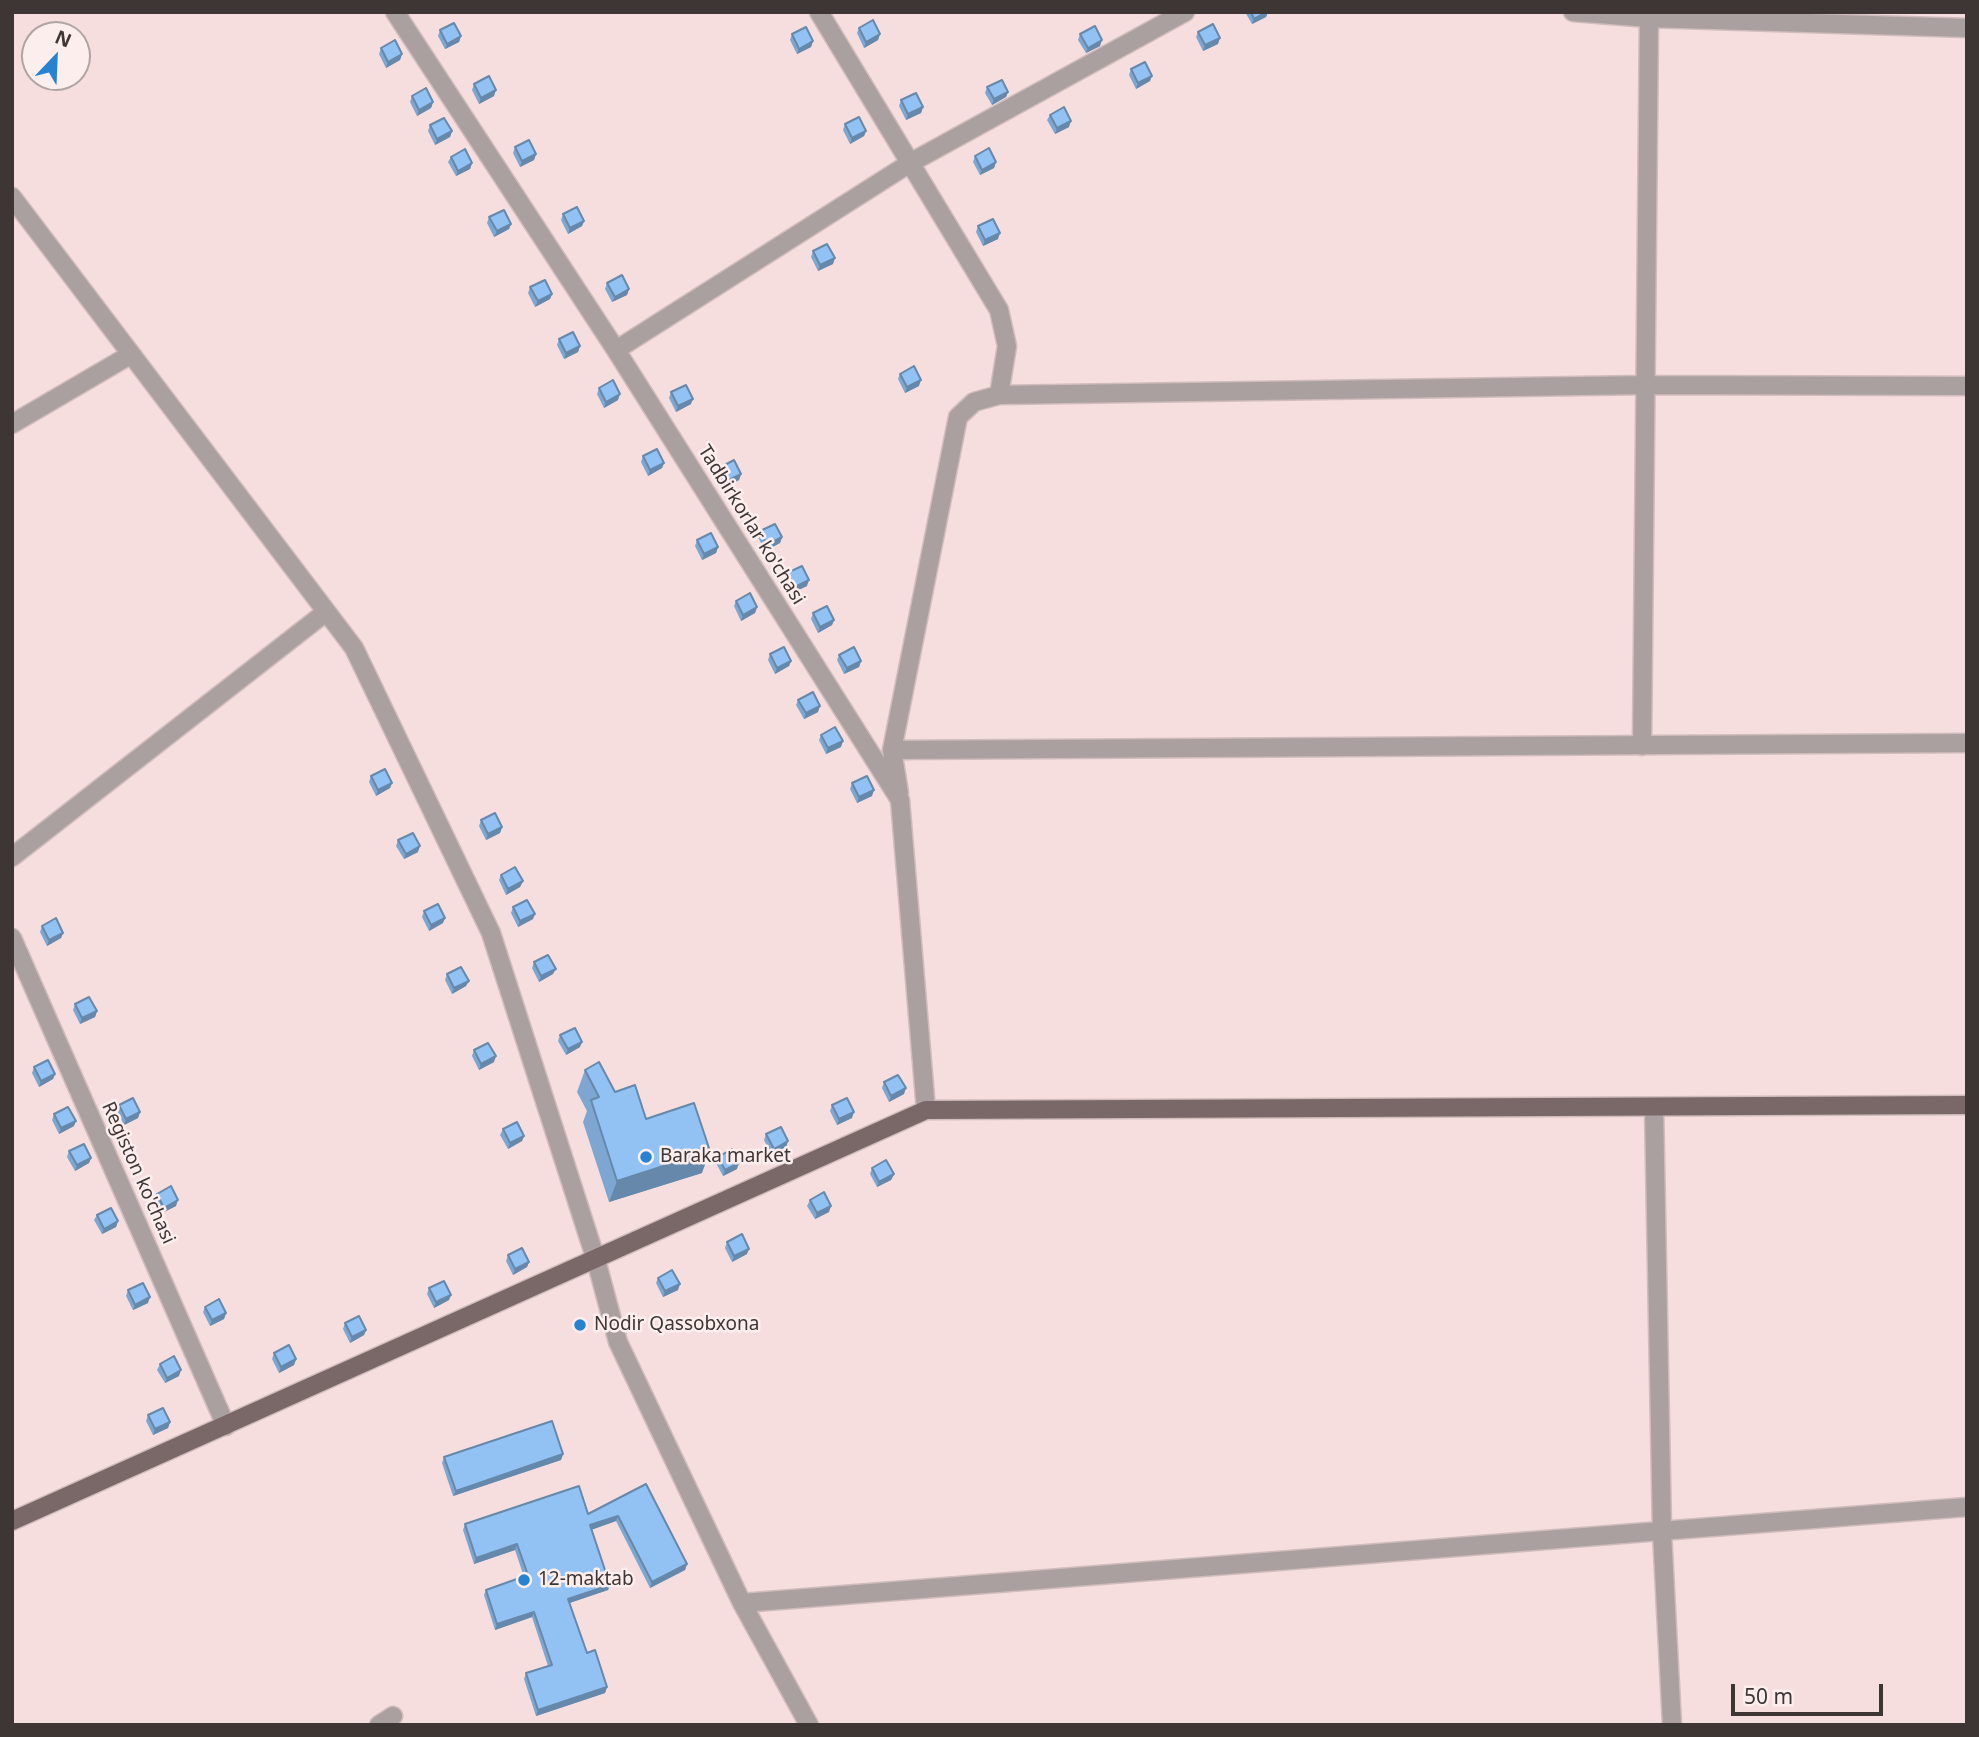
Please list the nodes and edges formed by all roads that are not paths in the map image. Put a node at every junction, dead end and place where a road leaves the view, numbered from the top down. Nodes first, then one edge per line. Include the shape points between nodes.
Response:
1 (395, 12) edge
2 (819, 12) edge
3 (1185, 12) edge
4 (1573, 12) edge
5 (1649, 18) junction
6 (1967, 28) edge
7 (910, 163) junction
8 (12, 197) edge
9 (616, 350) junction
10 (130, 355) junction
11 (1645, 385) junction
12 (1967, 386) edge
13 (999, 395) junction
14 (12, 424) edge
15 (326, 612) junction
16 (1967, 743) edge
17 (1642, 746) junction
18 (892, 750) junction
19 (900, 800) junction
20 (12, 857) edge
21 (12, 938) edge
22 (1967, 1105) edge
23 (1654, 1107) junction
24 (926, 1110) junction
25 (596, 1260) junction
26 (226, 1426) junction
27 (1967, 1507) edge
28 (12, 1521) edge
29 (1662, 1532) junction
30 (743, 1603) junction
31 (809, 1725) edge
32 (1672, 1725) edge

1 - 9 street, Tadbirkorlar ko'chasi
2 - 7 street
3 - 7 street
4 - 5 street
5 - 6 street
5 - 11 street
7 - 9 street
7 - 13 street via 999,310 1007,346
8 - 10 street
9 - 19 street, Tadbirkorlar ko'chasi
10 - 14 street
10 - 15 street
11 - 12 street
11 - 13 street
11 - 17 street
13 - 18 street via 974,402 958,416
15 - 20 street
15 - 25 street via 354,648 491,933
16 - 17 street
17 - 18 street
18 - 19 street
19 - 24 street, Tadbirkorlar ko'chasi
21 - 26 street, Registon ko'chasi
22 - 23 main road
23 - 24 main road
23 - 29 street
24 - 25 main road
25 - 26 main road
25 - 30 street via 618,1342
26 - 28 main road
27 - 29 street
29 - 30 street
29 - 32 street
30 - 31 street

